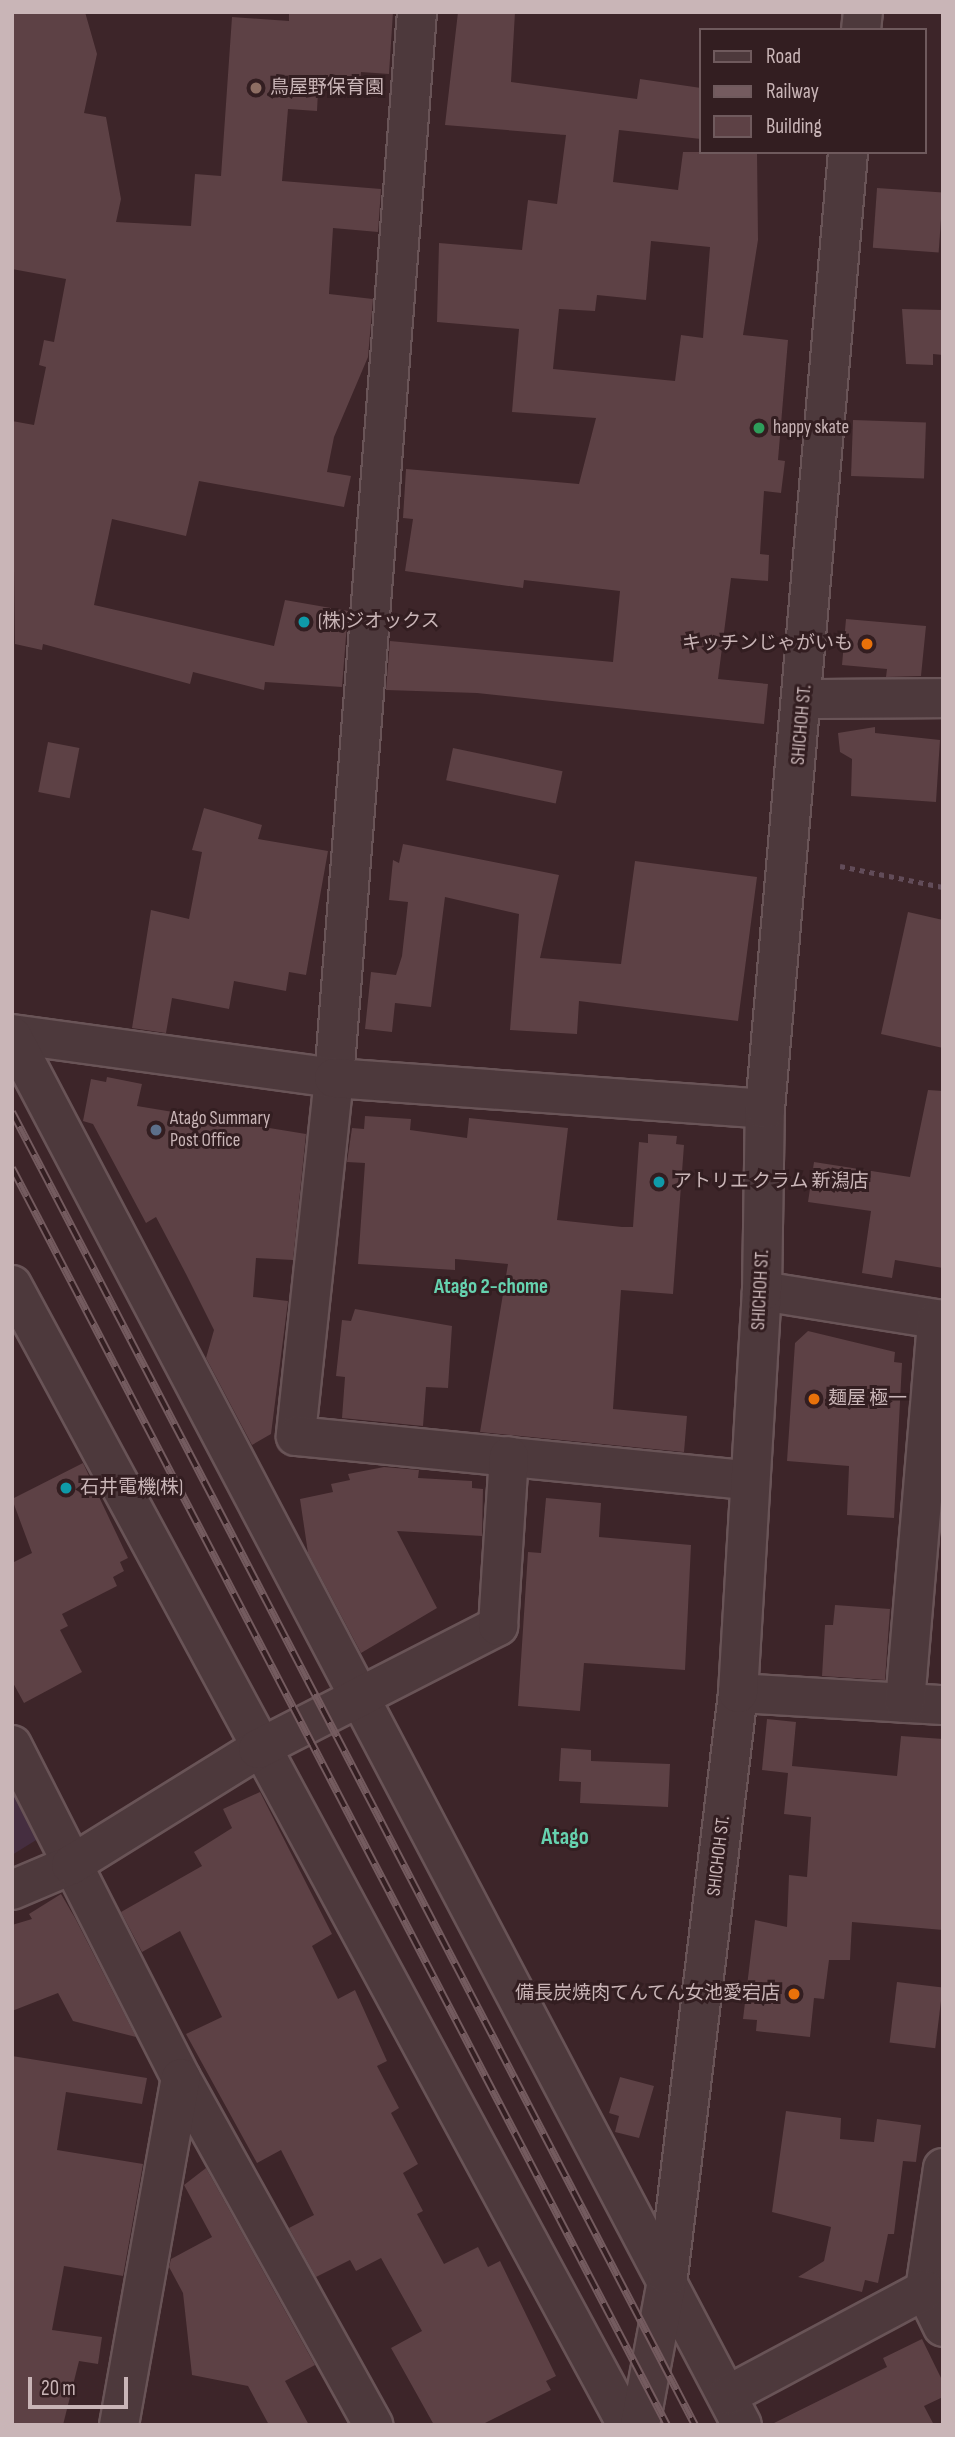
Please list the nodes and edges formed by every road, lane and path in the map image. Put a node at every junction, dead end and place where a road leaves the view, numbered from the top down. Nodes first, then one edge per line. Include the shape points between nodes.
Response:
1 (417, 12) edge
2 (848, 154) edge
3 (943, 698) edge
4 (805, 699) junction
5 (840, 866) dead end
6 (943, 887) edge
7 (12, 1035) edge
8 (334, 1079) junction
9 (765, 1109) junction
10 (12, 1285) edge
11 (762, 1291) junction
12 (940, 1319) edge
13 (509, 1456) junction
14 (748, 1480) junction
15 (738, 1693) junction
16 (364, 1699) junction
17 (905, 1703) junction
18 (943, 1705) edge
19 (12, 1745) edge
20 (258, 1749) junction
21 (71, 1865) junction
22 (12, 1890) edge
23 (181, 2078) junction
24 (943, 2168) edge
25 (668, 2276) junction
26 (925, 2290) junction
27 (943, 2327) edge
28 (735, 2410) edge
29 (119, 2425) edge
30 (373, 2425) edge
31 (627, 2425) edge
32 (640, 2425) edge

1 - 8 street
2 - 4 street, SHICHOH ST.
3 - 4 street
4 - 9 street, SHICHOH ST.
5 - 6 path
7 - 8 street
7 - 16 street
8 - 9 street
8 - 13 street via 296,1436
9 - 11 street, SHICHOH ST.
10 - 20 street
11 - 12 street
11 - 14 street, SHICHOH ST.
12 - 17 street
13 - 14 street
13 - 16 street via 498,1626
14 - 15 street, SHICHOH ST.
15 - 17 street
15 - 25 street, SHICHOH ST.
16 - 20 street
16 - 25 street
17 - 18 street
19 - 21 street
20 - 21 street
20 - 31 street
21 - 22 street
21 - 23 street
23 - 29 street
23 - 30 street
24 - 26 street
25 - 28 street
25 - 32 street, SHICHOH ST.
26 - 27 street
26 - 28 street

